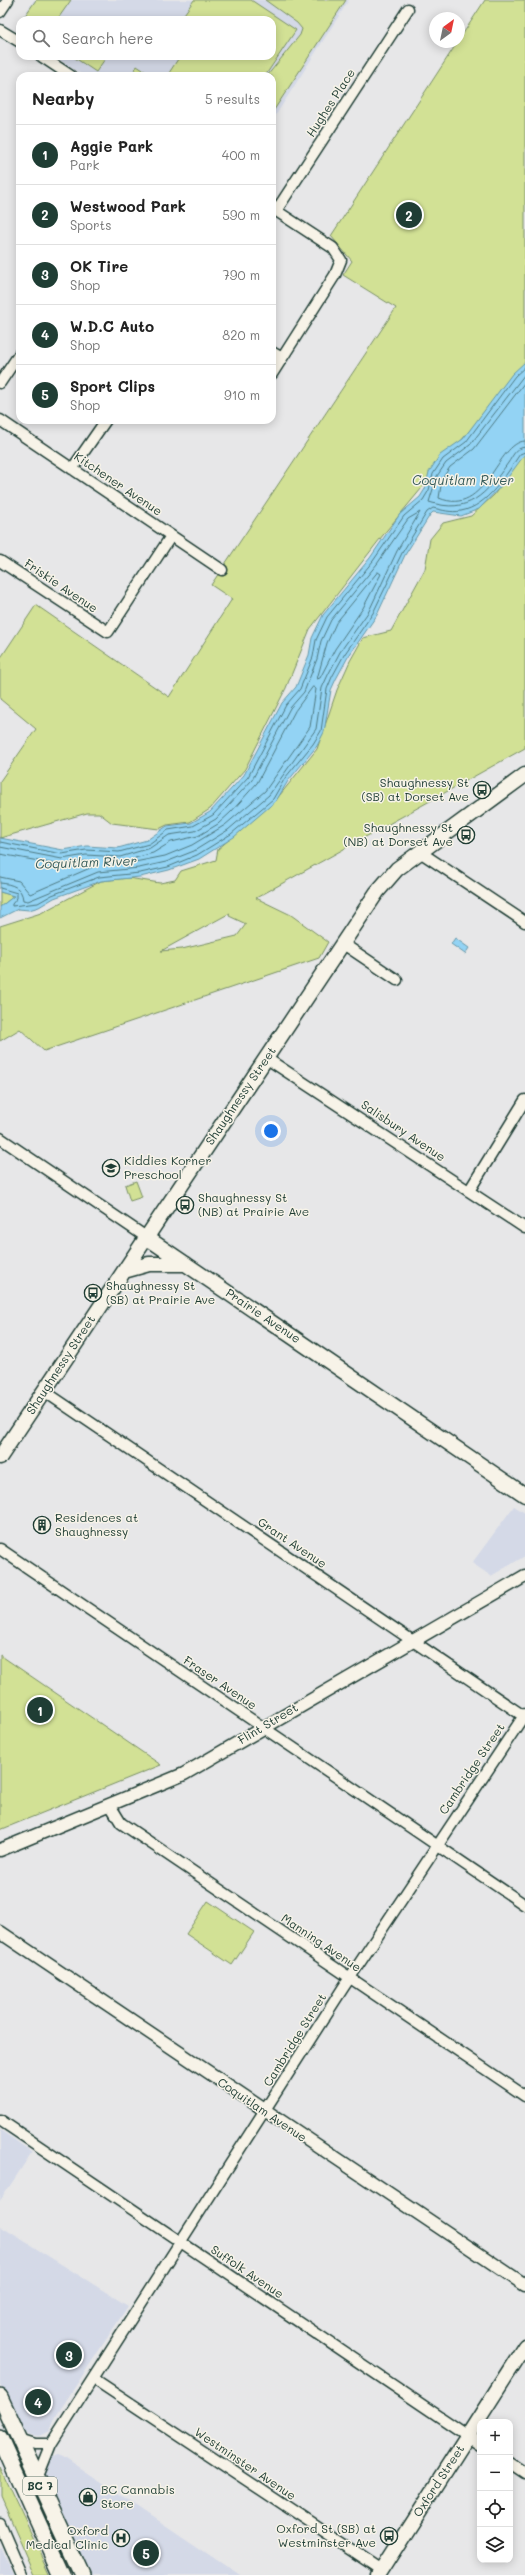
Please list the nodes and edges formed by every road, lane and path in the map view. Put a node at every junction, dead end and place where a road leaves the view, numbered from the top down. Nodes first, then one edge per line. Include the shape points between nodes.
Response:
1 (8, 0) edge
2 (408, 9) dead end
3 (0, 12) edge
4 (0, 30) edge
5 (16, 40) edge
6 (47, 60) edge
7 (65, 72) edge
8 (276, 206) edge
9 (276, 210) edge
10 (276, 354) edge
11 (282, 358) junction
12 (16, 359) edge
13 (276, 368) edge
14 (0, 383) edge
15 (0, 420) edge
16 (103, 424) edge
17 (72, 469) junction
18 (171, 536) junction
19 (0, 561) edge
20 (222, 570) dead end
21 (525, 776) edge
22 (420, 852) junction
23 (525, 922) edge
24 (342, 943) junction
25 (397, 980) dead end
26 (266, 1058) junction
27 (525, 1100) edge
28 (0, 1138) edge
29 (469, 1191) junction
30 (525, 1228) edge
31 (146, 1237) junction
32 (186, 1264) junction
33 (124, 1271) junction
34 (44, 1391) junction
35 (0, 1457) edge
36 (525, 1495) edge
37 (0, 1549) edge
38 (525, 1576) edge
39 (412, 1640) junction
40 (524, 1716) edge
41 (263, 1728) junction
42 (110, 1805) junction
43 (436, 1845) junction
44 (0, 1850) edge
45 (525, 1905) edge
46 (0, 1932) edge
47 (350, 1978) junction
48 (525, 2096) edge
49 (266, 2112) junction
50 (0, 2120) edge
51 (181, 2244) junction
52 (525, 2285) edge
53 (525, 2346) edge
54 (94, 2379) junction
55 (0, 2397) edge
56 (468, 2437) junction
57 (0, 2438) edge
58 (19, 2439) junction
59 (477, 2442) edge
60 (51, 2444) junction
61 (513, 2465) edge
62 (525, 2473) edge
63 (36, 2479) junction
64 (0, 2524) edge
65 (380, 2572) edge
66 (22, 2575) edge
67 (62, 2575) edge
68 (82, 2575) edge

1 - 3 street
2 - 8 street, Hughes Place
4 - 5 street
6 - 7 street
9 - 11 street via 333,248 340,257 335,275
10 - 11 street
11 - 13 street
12 - 14 street
15 - 17 street, Kitchener Avenue
16 - 17 street
17 - 18 street, Kitchener Avenue
18 - 19 street, Friskie Avenue via 108,632
18 - 20 street, Kitchener Avenue
21 - 22 main road, Shaughnessy Street
22 - 23 street
22 - 24 main road, Shaughnessy Street via 386,880
24 - 25 street
24 - 26 main road, Shaughnessy Street
26 - 29 street, Salisbury Avenue
26 - 31 main road, Shaughnessy Street
27 - 29 street
28 - 31 street, Prairie Avenue
29 - 30 street, Salisbury Avenue
31 - 32 main road, Prairie Avenue
31 - 33 main road, Shaughnessy Street
32 - 33 main road via 149,1264
32 - 36 main road, Prairie Avenue
33 - 34 main road, Shaughnessy Street
34 - 35 main road, Shaughnessy Street
34 - 39 street, Grant Avenue
37 - 41 street, Fraser Avenue
38 - 39 street, Flint Street
39 - 40 street, Grant Avenue
39 - 41 street, Flint Street
40 - 43 street, Cambridge Street
41 - 42 street, Flint Street via 184,1774
41 - 43 street, Fraser Avenue
42 - 44 street, Flint Street
42 - 47 street, Manning Avenue via 122,1823
43 - 45 street, Fraser Avenue
43 - 47 street, Cambridge Street
46 - 49 street, Coquitlam Avenue
47 - 48 street, Manning Avenue
47 - 49 street, Cambridge Street
49 - 51 street, Cambridge Street
49 - 52 street, Coquitlam Avenue
50 - 51 street, Suffolk Avenue
51 - 54 street, Cambridge Street
51 - 56 street, Suffolk Avenue
53 - 56 main road, Oxford Street
54 - 60 street, Cambridge Street
54 - 65 street, Westminster Avenue
55 - 58 main road, BC 7
56 - 59 street, Suffolk Avenue
56 - 65 main road, Oxford Street
57 - 67 main road, BC 7
58 - 60 street via 35,2444
58 - 63 main road, BC 7
60 - 63 street, Cambridge Street
61 - 62 street
63 - 68 main road, BC 7
64 - 66 street

